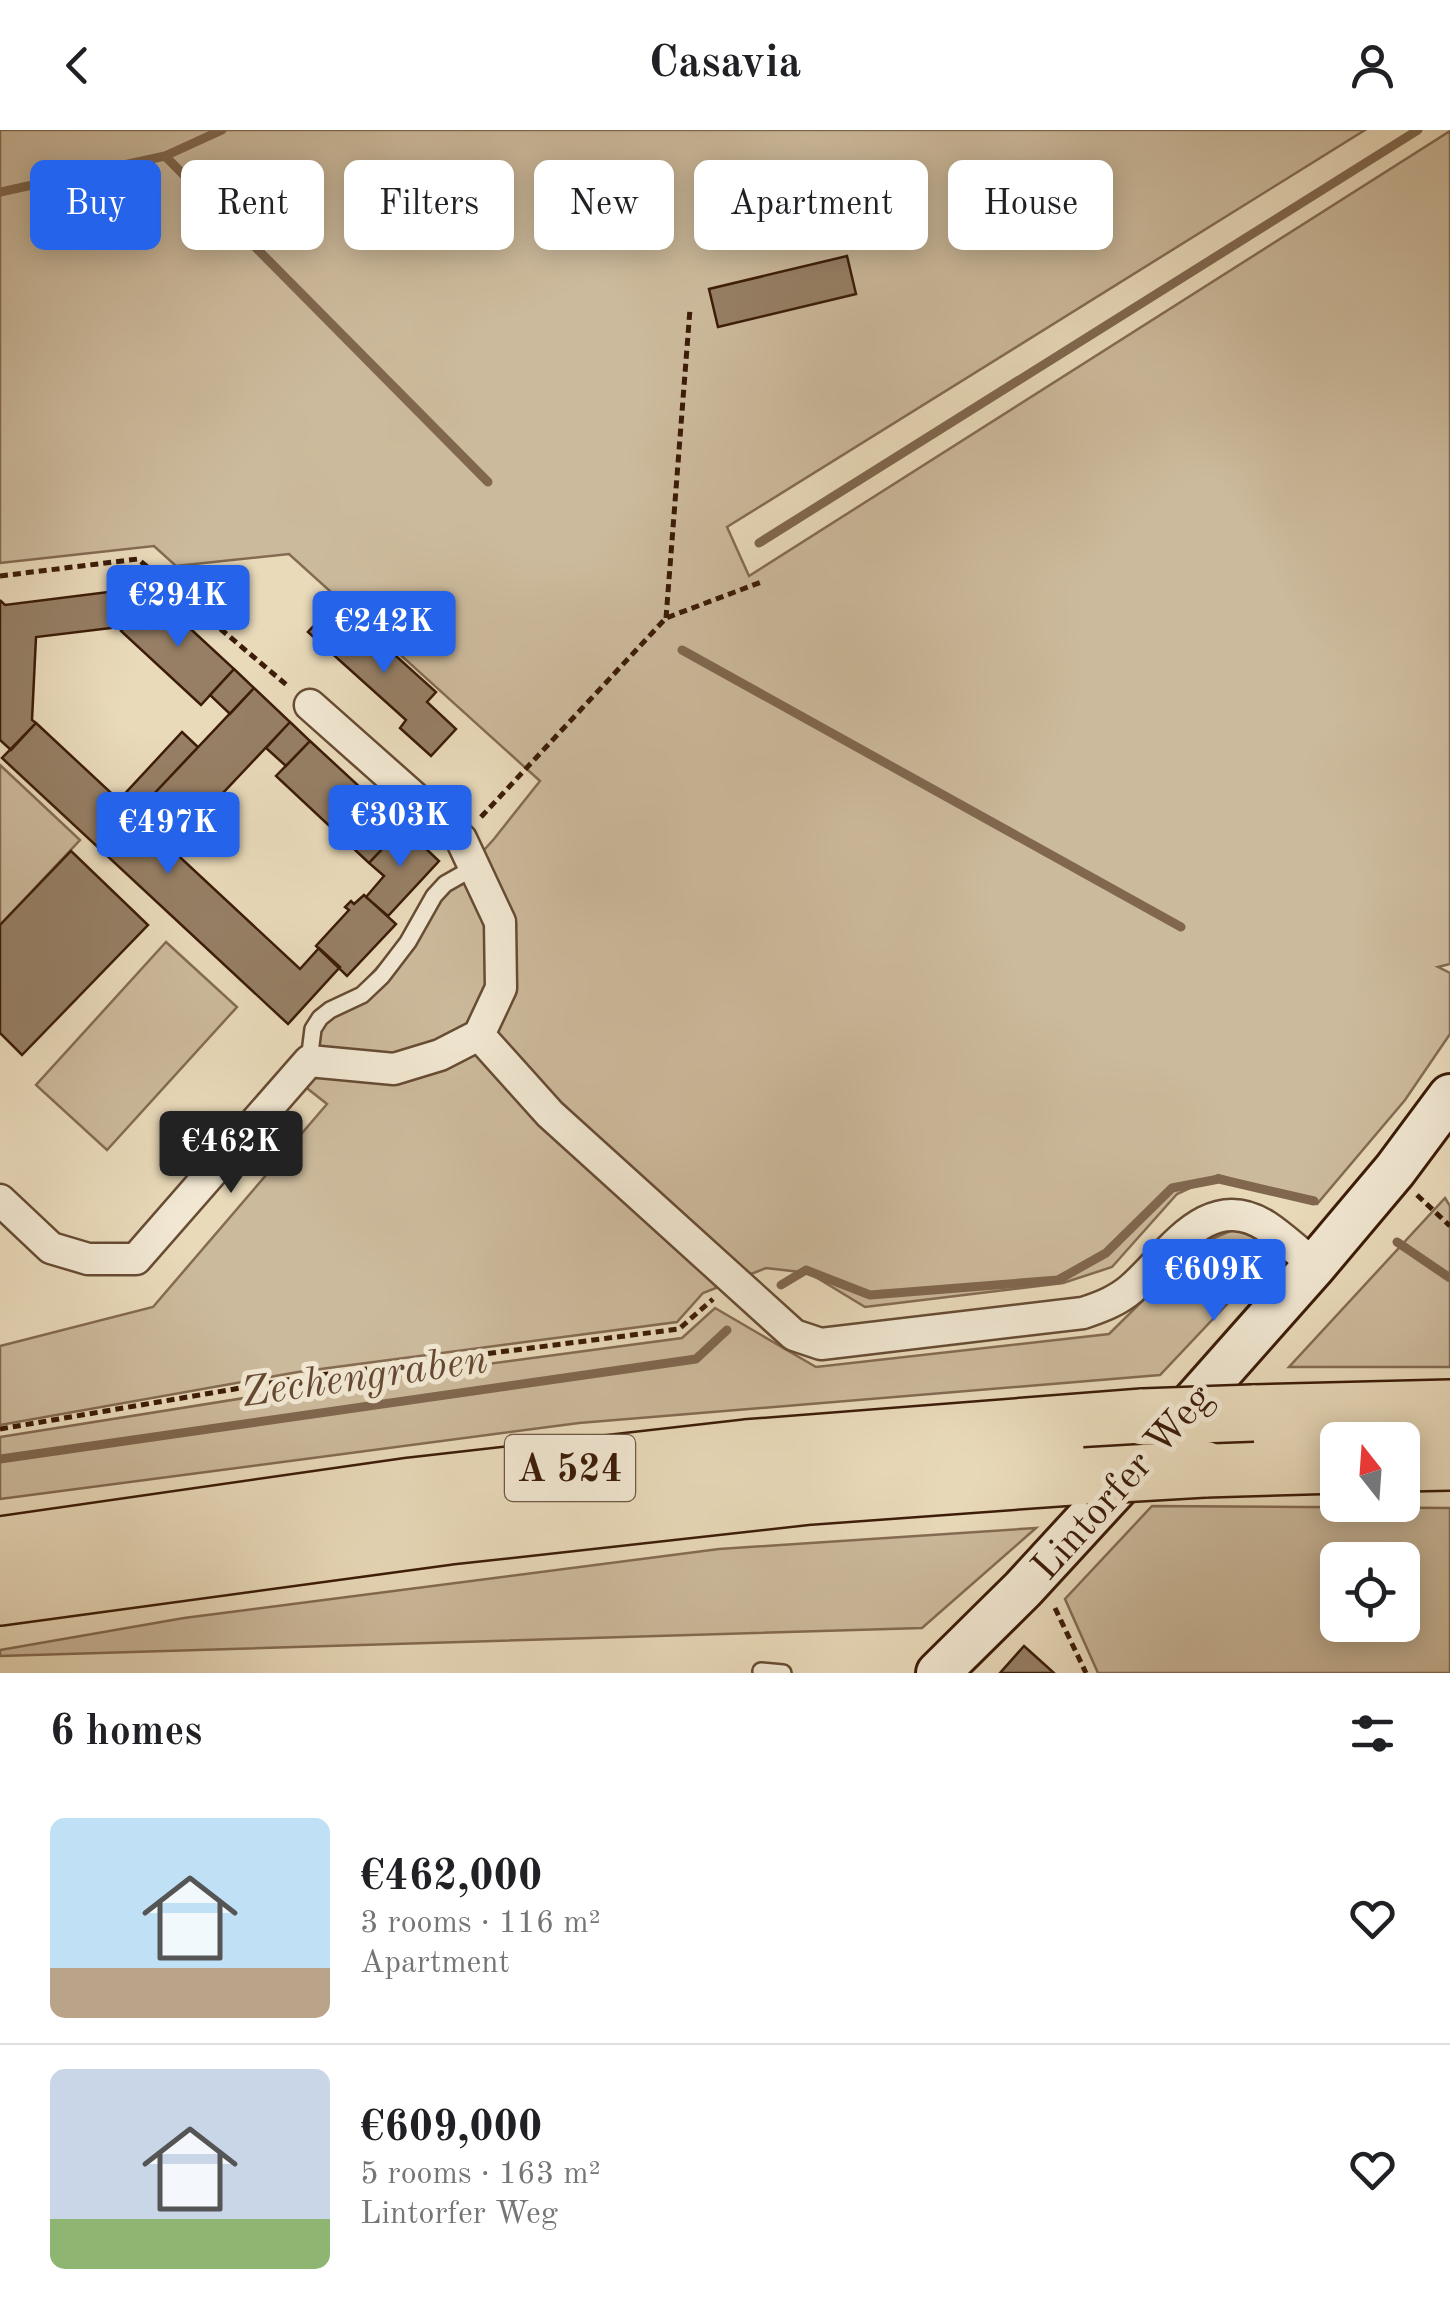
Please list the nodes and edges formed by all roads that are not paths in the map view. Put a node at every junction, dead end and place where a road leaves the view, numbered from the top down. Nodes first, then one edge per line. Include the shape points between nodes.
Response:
1 (310, 705) road end
2 (474, 866) junction
3 (479, 1036) junction
4 (308, 1061) junction
5 (1450, 1096) edge
6 (0, 1200) edge
7 (1315, 1266) junction
8 (1450, 1408) edge
9 (1450, 1462) edge
10 (1420, 1463) edge
11 (1320, 1466) edge
12 (0, 1545) edge
13 (0, 1597) edge
14 (762, 1671) edge
15 (783, 1673) edge
16 (938, 1673) edge

1 - 2 street via 462,838
2 - 3 street via 500,922 501,988
2 - 4 lane via 434,896 372,986 320,1018
3 - 4 street via 394,1069
3 - 7 street via 550,1114 733,1282 794,1335 821,1344 1083,1314 1114,1302 1185,1234 1217,1216 1265,1225
4 - 6 street via 136,1259 88,1260 51,1248
5 - 7 main road, Lintorfer Weg
7 - 16 main road, Lintorfer Weg via 1023,1589
8 - 12 highway, A 524, bridge via 1144,1417 746,1448 412,1486
9 - 10 highway
11 - 13 highway, A 524, bridge via 810,1496
14 - 15 lane

